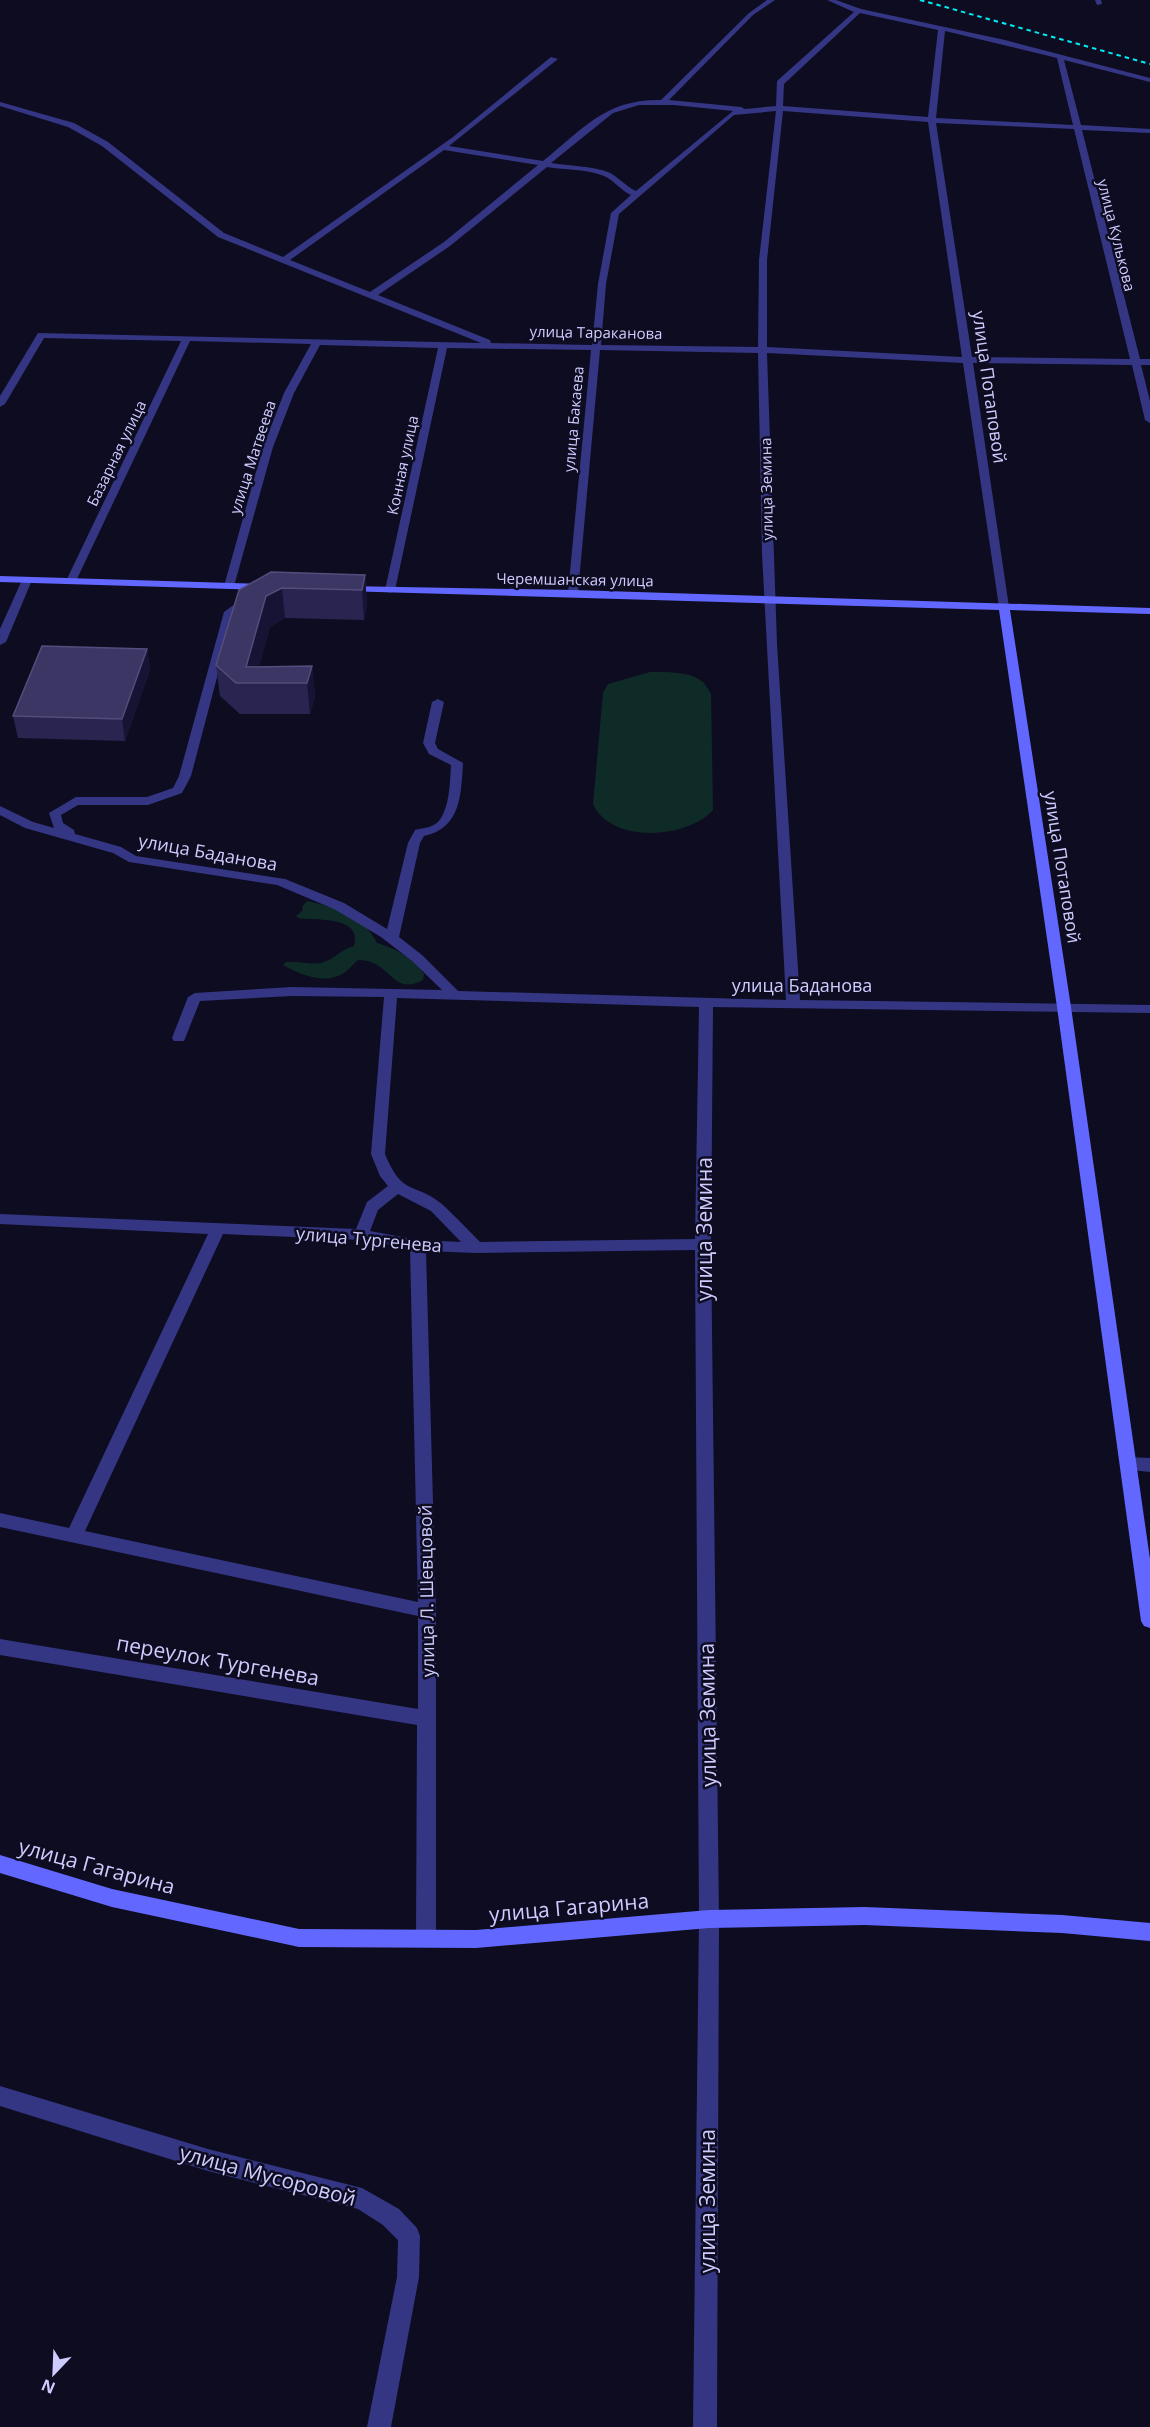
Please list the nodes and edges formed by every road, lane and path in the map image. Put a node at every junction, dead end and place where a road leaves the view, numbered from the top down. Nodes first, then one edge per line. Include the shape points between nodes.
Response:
1 (772, 0) edge
2 (830, 0) edge
3 (859, 11) junction
4 (942, 30) junction
5 (1060, 57) junction
6 (554, 59) dead end
7 (1150, 80) edge
8 (662, 103) junction
9 (0, 104) edge
10 (780, 108) junction
11 (756, 111) junction
12 (932, 120) junction
13 (1077, 127) junction
14 (1150, 131) edge
15 (445, 148) junction
16 (546, 164) junction
17 (637, 195) junction
18 (284, 260) junction
19 (370, 296) junction
20 (187, 339) junction
21 (317, 342) junction
22 (443, 345) junction
23 (496, 345) junction
24 (595, 347) junction
25 (763, 350) junction
26 (966, 360) junction
27 (1134, 361) junction
28 (1150, 362) edge
29 (0, 404) edge
30 (1150, 420) edge
31 (0, 579) edge
32 (27, 580) junction
33 (71, 581) junction
34 (229, 586) junction
35 (269, 587) joint
36 (332, 589) edge
37 (390, 590) junction
38 (573, 593) junction
39 (769, 599) junction
40 (1004, 607) junction
41 (1150, 611) edge
42 (0, 642) edge
43 (438, 702) dead end
44 (0, 810) edge
45 (81, 838) junction
46 (392, 938) junction
47 (391, 994) junction
48 (454, 995) junction
49 (794, 1002) junction
50 (706, 1003) junction
51 (1064, 1007) junction
52 (1150, 1009) edge
53 (179, 1038) dead end
54 (396, 1187) junction
55 (0, 1218) edge
56 (218, 1229) junction
57 (362, 1235) junction
58 (703, 1244) junction
59 (418, 1245) junction
60 (476, 1248) junction
61 (1129, 1464) junction
62 (1150, 1466) edge
63 (0, 1520) edge
64 (74, 1536) junction
65 (427, 1611) junction
66 (1150, 1621) edge
67 (0, 1647) edge
68 (428, 1719) junction
69 (0, 1864) edge
70 (709, 1919) junction
71 (1150, 1932) edge
72 (426, 1938) junction
73 (0, 2096) edge
74 (379, 2427) edge
75 (705, 2427) edge

1 - 8 street via 751,14
2 - 3 street
3 - 4 street
3 - 10 street, улица Земина via 780,83
4 - 5 street
4 - 12 street, улица Потаповой
5 - 7 street
5 - 13 street, улица Кулькова
6 - 15 street
8 - 11 street
8 - 16 street via 617,107
9 - 18 street via 71,125 105,144 221,235
10 - 11 street
10 - 12 street
10 - 25 street, улица Земина via 765,220
11 - 17 street via 732,113
12 - 13 street
12 - 26 street, улица Потаповой
13 - 14 street
13 - 27 street, улица Кулькова
15 - 16 street
15 - 18 street
16 - 17 street via 606,174
16 - 19 street via 447,244
17 - 24 street, улица Бакаева via 615,213
18 - 19 street
19 - 23 street
20 - 21 street, улица Тараканова
20 - 29 street, улица Тараканова via 41,335
20 - 33 street, Базарная улица
21 - 22 street, улица Тараканова
21 - 34 street, улица Матвеева via 289,393 268,447
22 - 23 street, улица Тараканова
22 - 37 street, Конная улица
23 - 24 street, улица Тараканова
24 - 25 street, улица Тараканова
24 - 38 street, улица Бакаева
25 - 26 street, улица Тараканова
25 - 39 street, улица Земина
26 - 27 street, улица Тараканова
26 - 40 street, улица Потаповой
27 - 28 street, улица Тараканова
27 - 30 street, улица Кулькова
31 - 32 main road
32 - 33 main road
32 - 42 street
33 - 34 main road
34 - 35 main road
35 - 45 street via 230,612 178,790 148,801 76,801 55,813 61,829
36 - 37 main road, Черемшанская улица
37 - 38 main road, Черемшанская улица
38 - 39 main road, Черемшанская улица
39 - 40 main road, Черемшанская улица
39 - 49 street, улица Земина
40 - 41 main road, Черемшанская улица
40 - 51 main road, улица Потаповой
43 - 46 street via 429,743 433,751 457,763 456,781 448,819 439,828 419,833 414,843
44 - 45 street, улица Баданова via 29,825
45 - 46 street, улица Баданова via 133,859 280,882 339,906
46 - 48 street, улица Баданова
47 - 48 street, улица Баданова
47 - 53 street, улица Баданова via 280,990 195,997
47 - 54 street via 378,1154
48 - 50 street, улица Баданова
49 - 50 street, улица Баданова
49 - 51 street, улица Баданова
50 - 58 street, улица Земина
51 - 52 street, улица Баданова
51 - 61 main road, улица Потаповой
54 - 57 street via 375,1201
54 - 60 street via 436,1207
55 - 56 street, улица Тургенева
56 - 57 street, улица Тургенева
56 - 64 street
57 - 59 street, улица Тургенева
58 - 60 street, улица Тургенева
58 - 70 street, улица Земина
59 - 60 street, улица Тургенева
59 - 65 street, улица Л. Шевцовой
61 - 62 street
61 - 66 main road, улица Потаповой
63 - 64 street
64 - 65 street
65 - 68 street, улица Л. Шевцовой
67 - 68 street, переулок Тургенева
68 - 72 street, улица Л. Шевцовой
69 - 72 main road, улица Гагарина via 112,1898 299,1938
70 - 71 main road, улица Гагарина via 865,1916 1062,1924
70 - 72 main road, улица Гагарина via 476,1939
70 - 75 street, улица Земина
73 - 74 street, улица Мусоровой via 208,2160 362,2199 391,2217 409,2236 408,2277

